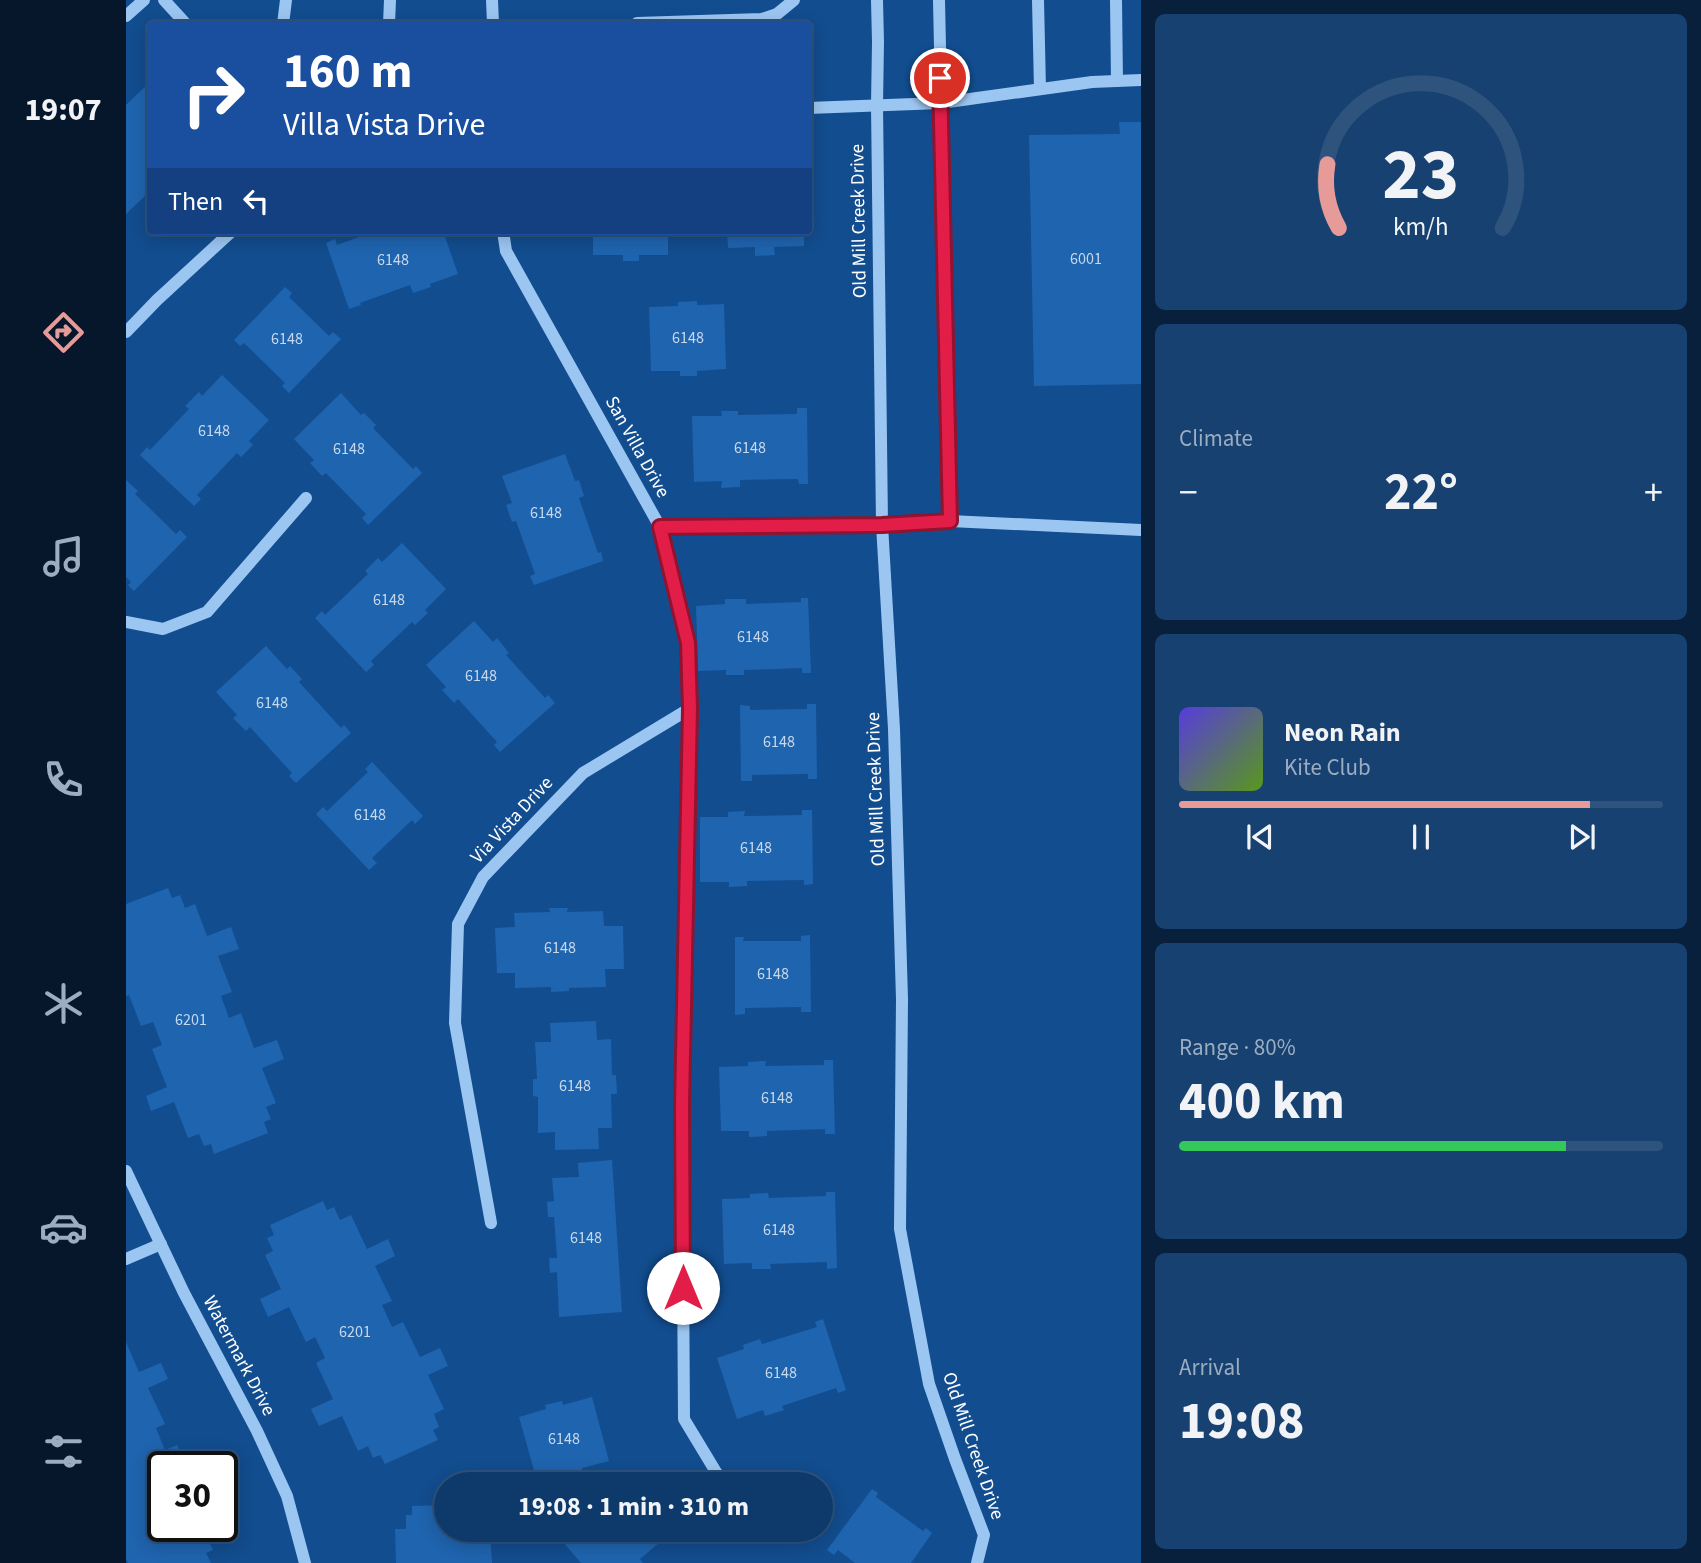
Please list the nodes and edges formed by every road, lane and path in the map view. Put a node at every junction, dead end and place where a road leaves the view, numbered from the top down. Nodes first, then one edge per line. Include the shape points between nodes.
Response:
1 (144, 0) edge
2 (164, 0) edge
3 (286, 0) edge
4 (390, 0) edge
5 (492, 0) edge
6 (794, 0) edge
7 (877, 0) edge
8 (939, 0) edge
9 (1038, 0) edge
10 (1116, 0) edge
11 (126, 16) edge
12 (183, 21) edge
13 (283, 21) edge
14 (389, 21) edge
15 (493, 21) edge
16 (700, 21) edge
17 (1141, 80) edge
18 (1117, 81) junction
19 (1040, 89) junction
20 (940, 103) junction
21 (877, 105) junction
22 (812, 108) edge
23 (228, 235) edge
24 (504, 235) edge
25 (126, 332) edge
26 (306, 498) dead end
27 (950, 521) junction
28 (882, 525) junction
29 (660, 527) junction
30 (1141, 530) edge
31 (126, 622) edge
32 (690, 709) junction
33 (126, 1171) edge
34 (491, 1223) dead end
35 (161, 1244) junction
36 (126, 1258) edge
37 (716, 1472) edge
38 (305, 1563) edge
39 (977, 1563) edge

1 - 11 street
2 - 12 street
3 - 13 street
4 - 14 street
5 - 15 street
6 - 16 street via 762,19
7 - 21 street, Old Mill Creek Drive
8 - 20 street
9 - 19 street
10 - 18 street
17 - 18 street
18 - 19 street
19 - 20 street
20 - 21 street
20 - 27 street
21 - 22 street
21 - 28 street, Old Mill Creek Drive
23 - 25 street
24 - 29 street, San Villa Drive via 506,251
26 - 31 street via 207,612 163,629
27 - 28 street
27 - 30 street
28 - 29 street
28 - 39 street, Old Mill Creek Drive via 902,999 901,1229 929,1384 984,1535
29 - 32 street, San Villa Drive via 688,643
32 - 34 street, Via Vista Drive via 583,773 483,877 458,924 455,1023
32 - 37 street, San Villa Drive via 682,1105 684,1419
33 - 35 street, Watermark Drive
35 - 36 street
35 - 38 street, Watermark Drive via 287,1496

